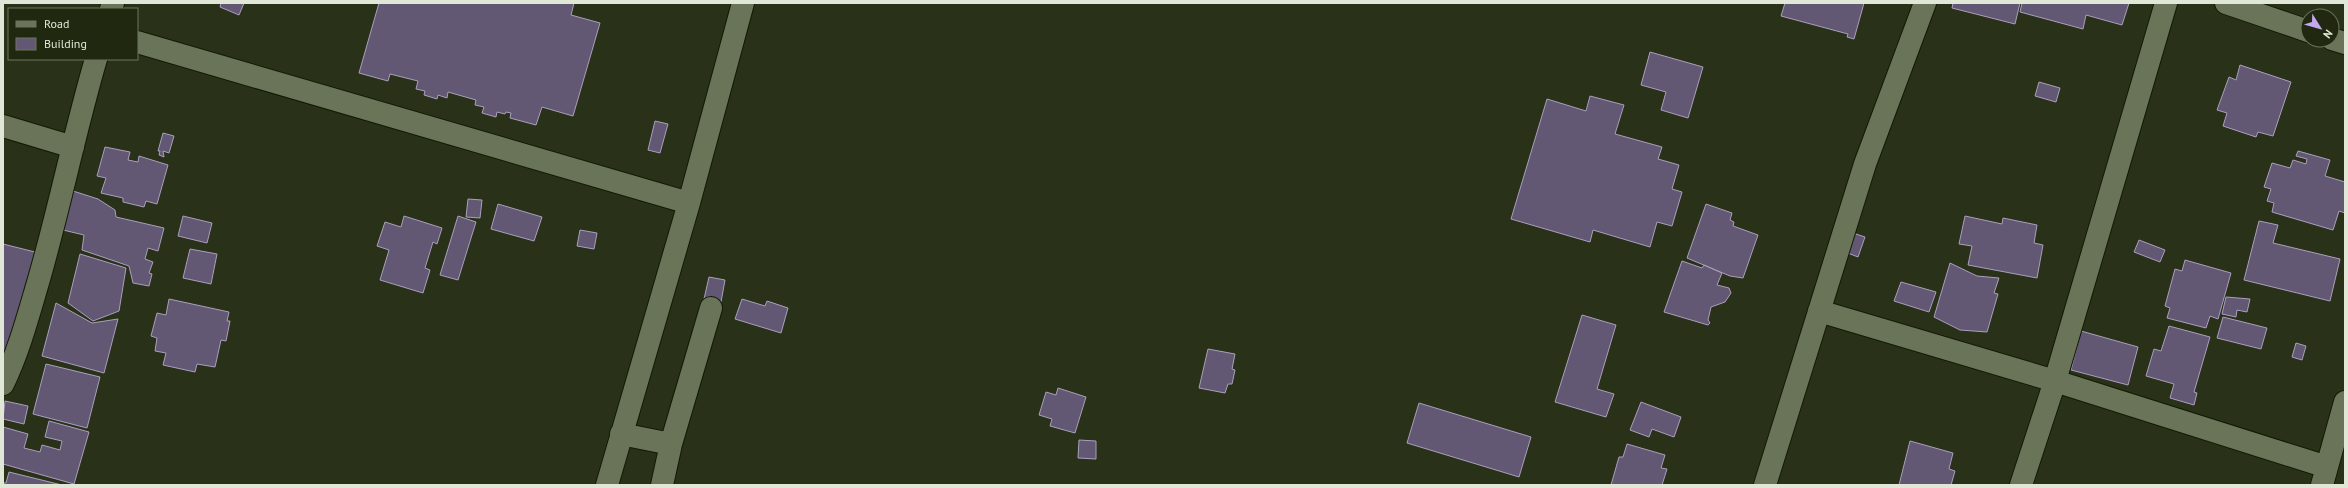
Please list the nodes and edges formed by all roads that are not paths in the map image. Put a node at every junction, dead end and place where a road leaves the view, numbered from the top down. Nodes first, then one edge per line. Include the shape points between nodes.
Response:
1 (743, 3) edge
2 (1925, 3) edge
3 (2166, 3) edge
4 (2226, 3) edge
5 (2300, 28) edge
6 (138, 42) edge
7 (96, 60) edge
8 (3, 126) edge
9 (73, 147) junction
10 (689, 203) junction
11 (711, 308) dead end
12 (1819, 311) junction
13 (2056, 381) junction
14 (3, 384) edge
15 (2345, 402) edge
16 (622, 434) junction
17 (671, 444) junction
18 (2324, 476) edge
19 (607, 485) edge
20 (662, 485) edge
21 (1765, 485) edge
22 (2021, 485) edge

1 - 10 street
2 - 12 street via 1865,164
3 - 13 street
4 - 5 street
6 - 10 street
7 - 9 street
8 - 9 street
9 - 14 street via 48,250 20,347
10 - 16 street
11 - 17 street
12 - 13 street
12 - 21 street
13 - 18 street
13 - 22 street
15 - 18 street
16 - 17 street
16 - 19 street
17 - 20 street

